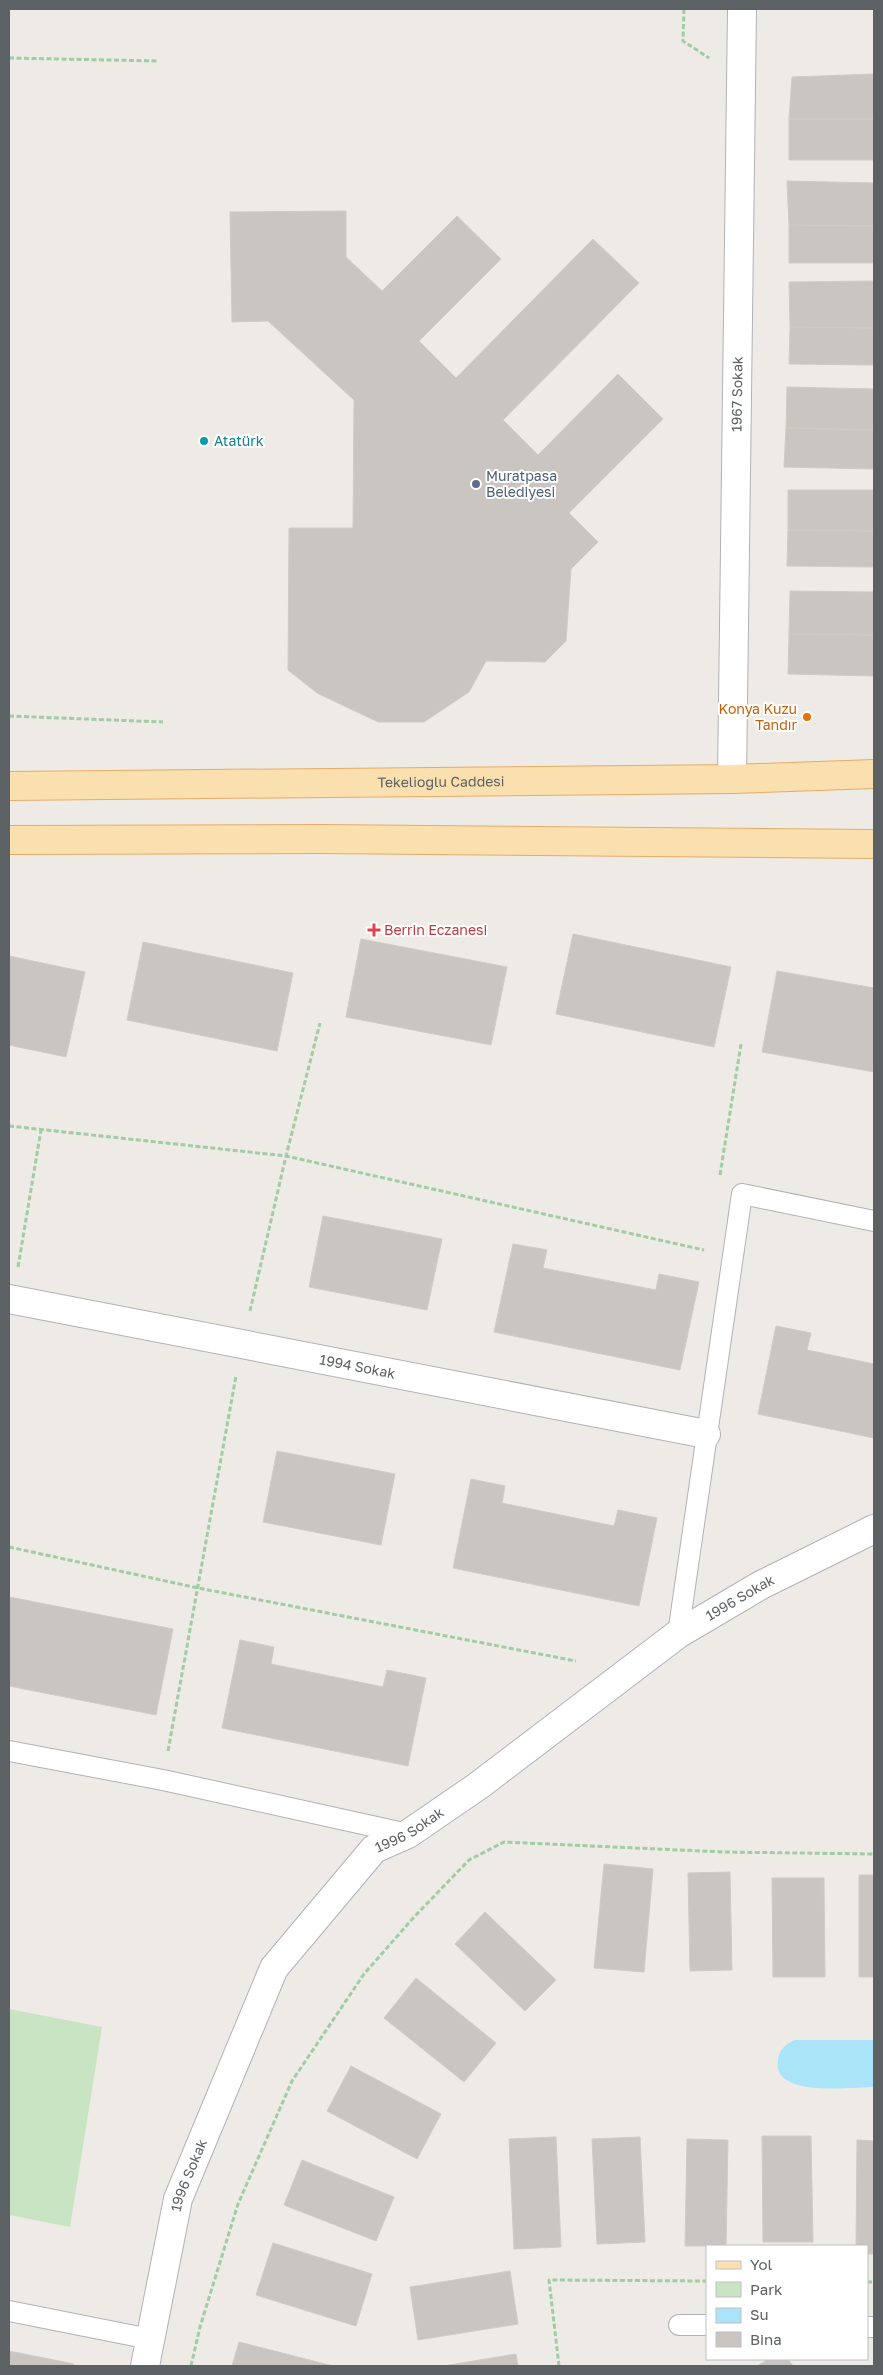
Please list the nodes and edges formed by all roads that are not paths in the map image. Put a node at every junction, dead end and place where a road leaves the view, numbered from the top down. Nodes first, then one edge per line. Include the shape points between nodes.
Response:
1 (742, 9) edge
2 (874, 774) edge
3 (732, 779) junction
4 (9, 786) edge
5 (9, 840) edge
6 (874, 844) edge
7 (874, 1221) edge
8 (10, 1300) edge
9 (706, 1434) junction
10 (874, 1529) edge
11 (678, 1634) junction
12 (9, 1751) edge
13 (408, 1834) junction
14 (9, 2311) edge
15 (679, 2325) dead end
16 (706, 2325) edge
17 (150, 2339) junction
18 (145, 2366) edge

1 - 3 street, 1967 Sokak
2 - 3 main road, Tekelioglu Caddesi
3 - 4 main road, Tekelioglu Caddesi
5 - 6 main road
7 - 9 lane via 742,1194
8 - 9 street, 1994 Sokak
9 - 11 lane
10 - 11 street, 1996 Sokak via 761,1586
11 - 13 street, 1996 Sokak via 541,1740
12 - 13 lane via 163,1780
13 - 17 street, 1996 Sokak via 374,1849 274,1968 178,2199
14 - 17 lane
15 - 16 lane
17 - 18 street, 1996 Sokak

